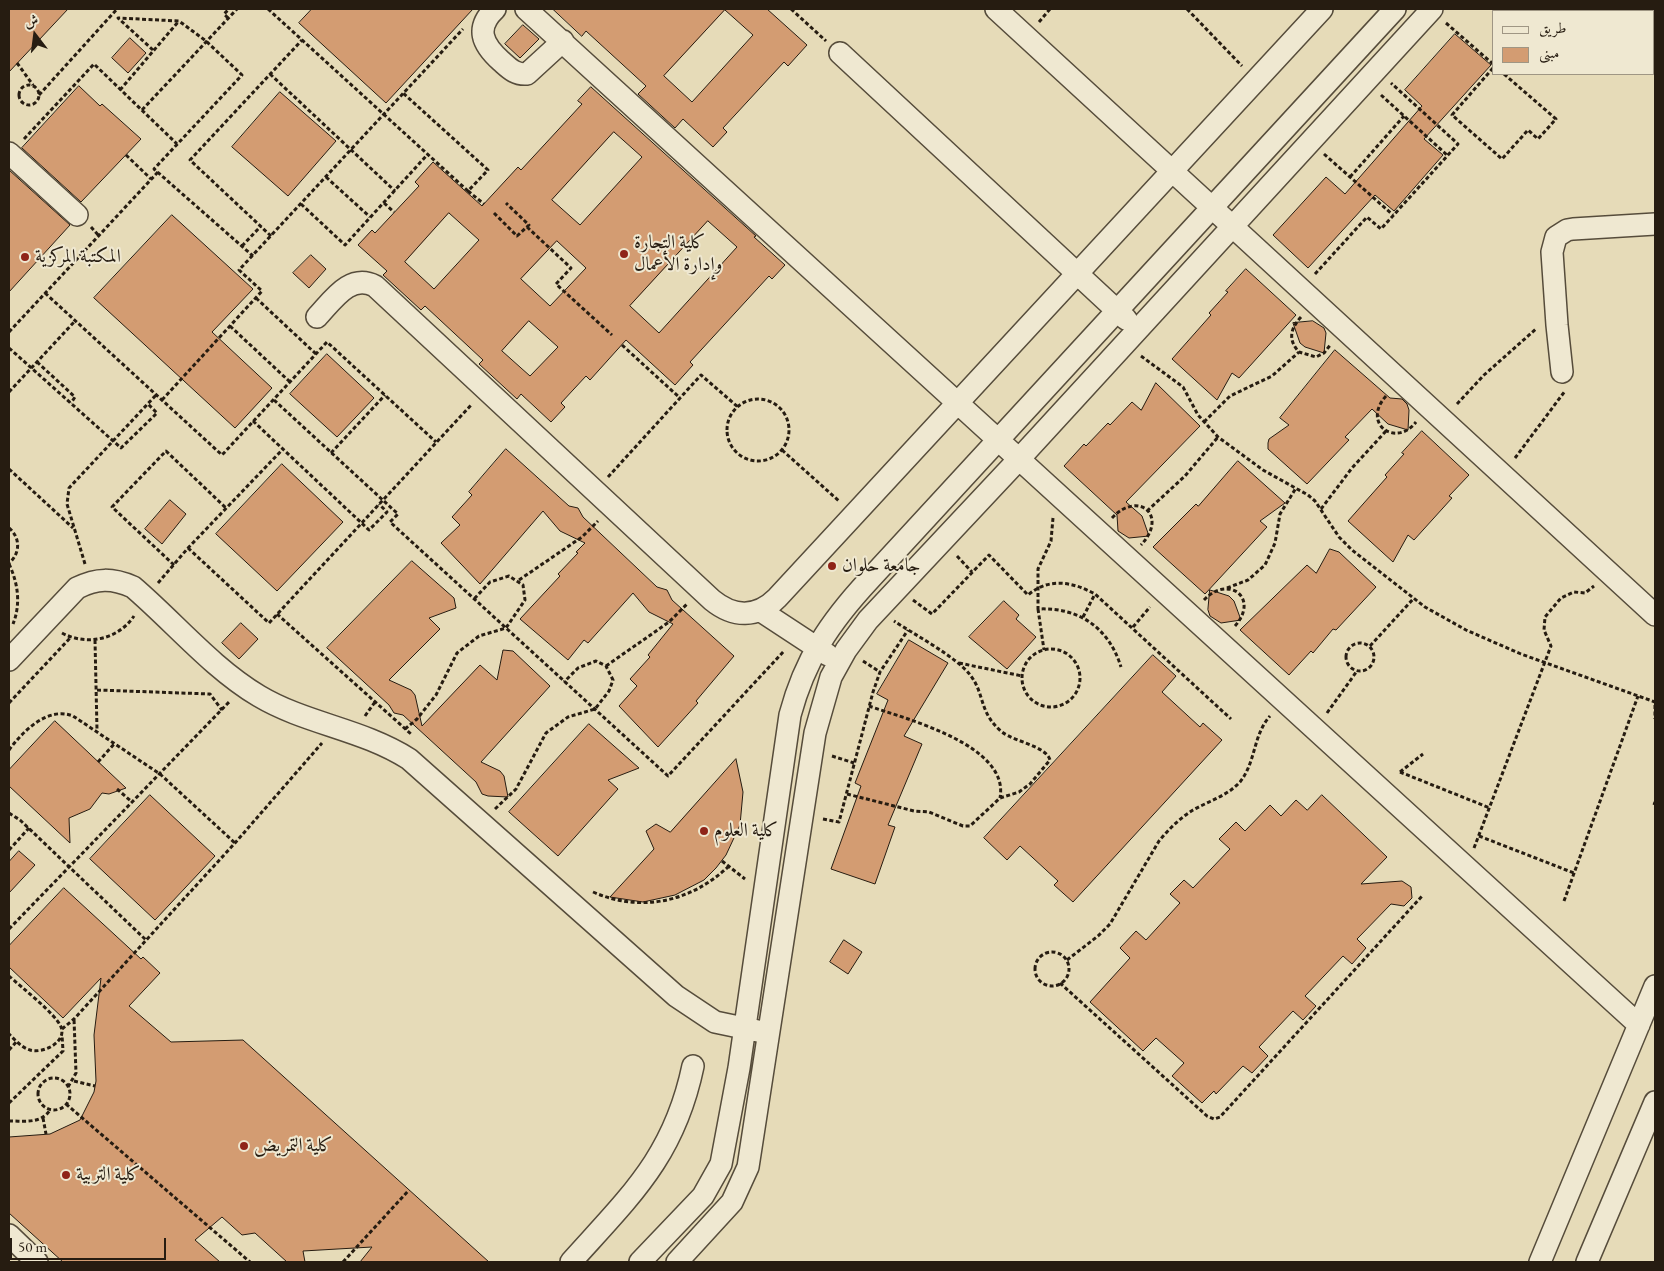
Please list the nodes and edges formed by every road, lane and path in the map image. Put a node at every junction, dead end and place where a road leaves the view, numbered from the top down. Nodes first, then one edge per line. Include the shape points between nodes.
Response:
1 (117, 9) edge
2 (229, 9) edge
3 (237, 9) edge
4 (268, 9) edge
5 (495, 9) edge
6 (526, 9) edge
7 (791, 9) edge
8 (996, 9) edge
9 (1187, 9) edge
10 (1322, 9) edge
11 (1395, 9) edge
12 (1431, 9) edge
13 (228, 18) junction
14 (179, 21) junction
15 (468, 23) dead end
16 (302, 40) junction
17 (206, 41) junction
18 (563, 41) junction
19 (153, 50) junction
20 (840, 53) joint
21 (17, 63) dead end
22 (1492, 63) edge
23 (1492, 69) edge
24 (270, 74) junction
25 (1370, 75) junction
26 (1505, 75) edge
27 (1256, 81) junction
28 (33, 86) junction
29 (120, 90) junction
30 (403, 93) junction
31 (39, 95) junction
32 (142, 110) junction
33 (384, 114) junction
34 (1404, 116) junction
35 (1309, 140) junction
36 (178, 144) junction
37 (350, 150) junction
38 (9, 154) edge
39 (428, 154) junction
40 (126, 155) dead end
41 (1447, 155) junction
42 (158, 172) junction
43 (1173, 172) junction
44 (326, 177) junction
45 (1350, 177) junction
46 (151, 179) junction
47 (395, 191) junction
48 (468, 191) junction
49 (384, 202) junction
50 (506, 203) dead end
51 (301, 204) junction
52 (484, 204) dead end
53 (1211, 206) junction
54 (394, 212) dead end
55 (494, 214) dead end
56 (78, 215) dead end
57 (1393, 215) junction
58 (370, 217) junction
59 (1655, 224) edge
60 (1231, 225) junction
61 (261, 226) junction
62 (527, 227) junction
63 (271, 236) junction
64 (242, 246) junction
65 (253, 256) junction
66 (1078, 274) junction
67 (45, 293) junction
68 (1308, 296) junction
69 (256, 298) junction
70 (1116, 310) junction
71 (317, 317) dead end
72 (75, 321) junction
73 (1556, 325) junction
74 (230, 326) junction
75 (1344, 328) junction
76 (9, 332) edge
77 (612, 335) dead end
78 (1130, 337) junction
79 (622, 345) dead end
80 (9, 348) edge
81 (1299, 352) junction
82 (316, 354) junction
83 (37, 362) junction
84 (31, 368) junction
85 (1562, 372) joint
86 (1400, 380) junction
87 (290, 382) junction
88 (486, 389) junction
89 (9, 392) edge
90 (156, 395) junction
91 (385, 395) junction
92 (680, 398) junction
93 (162, 400) junction
94 (274, 400) junction
95 (71, 403) junction
96 (959, 403) junction
97 (148, 404) junction
98 (738, 407) junction
99 (1435, 413) junction
100 (253, 421) junction
101 (1204, 422) junction
102 (1386, 431) junction
103 (1218, 437) junction
104 (999, 440) junction
105 (113, 441) junction
106 (436, 442) junction
107 (283, 449) junction
108 (782, 450) junction
109 (331, 453) junction
110 (1020, 458) junction
111 (9, 469) edge
112 (1502, 473) junction
113 (1296, 488) junction
114 (1061, 496) junction
115 (602, 497) junction
116 (383, 500) junction
117 (379, 504) junction
118 (226, 508) junction
119 (1321, 508) junction
120 (1147, 511) junction
121 (855, 515) junction
122 (362, 523) junction
123 (9, 528) edge
124 (74, 529) junction
125 (1099, 531) junction
126 (188, 548) junction
127 (1129, 558) junction
128 (9, 564) edge
129 (174, 565) junction
130 (1606, 570) junction
131 (519, 580) junction
132 (90, 582) junction
133 (698, 587) junction
134 (898, 588) junction
135 (1038, 588) junction
136 (1228, 588) junction
137 (1164, 591) junction
138 (1095, 594) junction
139 (145, 598) junction
140 (1414, 598) junction
141 (474, 599) junction
142 (1038, 608) junction
143 (878, 610) junction
144 (760, 611) junction
145 (277, 614) junction
146 (1191, 615) junction
147 (1655, 615) edge
148 (1083, 617) junction
149 (46, 620) junction
150 (1132, 627) junction
151 (506, 628) junction
152 (9, 630) edge
153 (908, 630) junction
154 (797, 636) junction
155 (71, 637) junction
156 (95, 640) junction
157 (1220, 642) junction
158 (1370, 646) junction
159 (815, 648) junction
160 (1044, 650) junction
161 (9, 660) edge
162 (839, 661) junction
163 (1545, 661) junction
164 (956, 662) junction
165 (606, 666) junction
166 (1121, 667) dead end
167 (1357, 671) junction
168 (1022, 676) junction
169 (564, 682) junction
170 (800, 682) junction
171 (97, 690) junction
172 (825, 693) junction
173 (1638, 696) junction
174 (231, 701) dead end
175 (1286, 702) junction
176 (9, 703) edge
177 (1655, 703) edge
178 (868, 706) junction
179 (595, 709) junction
180 (222, 710) junction
181 (1655, 718) edge
182 (1231, 719) dead end
183 (405, 729) junction
184 (1315, 729) junction
185 (97, 731) junction
186 (412, 735) dead end
187 (115, 743) junction
188 (9, 750) edge
189 (315, 752) dead end
190 (1423, 754) dead end
191 (98, 762) dead end
192 (1400, 772) junction
193 (160, 774) junction
194 (1380, 788) junction
195 (116, 789) dead end
196 (847, 794) junction
197 (1000, 798) junction
198 (132, 802) junction
199 (488, 803) dead end
200 (1490, 808) junction
201 (495, 809) junction
202 (9, 813) edge
203 (802, 815) junction
204 (502, 816) dead end
205 (29, 828) junction
206 (1479, 836) junction
207 (235, 843) junction
208 (9, 850) edge
209 (722, 861) dead end
210 (729, 866) junction
211 (69, 867) junction
212 (1466, 867) junction
213 (1574, 873) junction
214 (590, 891) dead end
215 (764, 894) junction
216 (1423, 895) dead end
217 (1564, 902) dead end
218 (9, 929) edge
219 (146, 940) junction
220 (1066, 960) junction
221 (9, 976) edge
222 (1060, 983) junction
223 (1655, 986) edge
224 (74, 1019) junction
225 (1639, 1025) junction
226 (62, 1029) junction
227 (745, 1030) junction
228 (769, 1033) junction
229 (9, 1034) edge
230 (62, 1035) junction
231 (17, 1042) junction
232 (9, 1050) edge
233 (693, 1066) dead end
234 (739, 1068) junction
235 (763, 1073) junction
236 (74, 1081) junction
237 (95, 1086) dead end
238 (68, 1087) junction
239 (1655, 1102) edge
240 (9, 1103) edge
241 (66, 1104) junction
242 (50, 1110) junction
243 (43, 1118) junction
244 (9, 1121) edge
245 (46, 1134) dead end
246 (409, 1190) dead end
247 (9, 1235) edge
248 (37, 1262) edge
249 (250, 1262) edge
250 (343, 1262) edge
251 (571, 1262) edge
252 (640, 1262) edge
253 (677, 1262) edge
254 (1540, 1262) edge
255 (1587, 1262) edge

1 - 31 path
2 - 13 path via 224,14
3 - 13 path
4 - 16 path
5 - 18 lane via 487,17 484,41 491,52 520,75 533,70
6 - 18 lane
7 - 20 path
8 - 43 lane
9 - 27 path
10 - 27 lane
11 - 53 lane
12 - 22 path
12 - 25 lane
13 - 17 path
14 - 17 path
14 - 19 path
14 - 19 path via 118,18
15 - 30 path
16 - 24 path
16 - 33 path
17 - 32 path
17 - 36 path via 242,75
18 - 96 lane
19 - 29 path
20 - 66 lane
21 - 28 path
23 - 26 path via 1452,115 1502,159 1528,130 1538,139 1556,119
24 - 37 path
24 - 61 path via 190,160
25 - 34 path
25 - 35 lane
25 - 41 path via 1458,144
27 - 43 lane
28 - 31 path
28 - 31 path via 21,88 19,98 27,105 37,101
29 - 32 path
29 - 38 path via 94,64
30 - 33 path
30 - 48 path via 488,170
32 - 36 path
33 - 37 path
33 - 39 path
34 - 41 path
34 - 45 path
35 - 45 path
35 - 60 lane
36 - 42 path via 154,169
37 - 44 path
37 - 47 path
38 - 56 lane
39 - 47 path
39 - 48 path
40 - 46 path
41 - 57 path
42 - 46 path
42 - 64 path
43 - 53 lane
43 - 66 lane
44 - 51 path
44 - 58 path
45 - 57 path
46 - 67 path
47 - 49 path
48 - 52 path
49 - 54 path
49 - 58 path
50 - 62 path via 529,225
51 - 58 path via 345,245
51 - 63 path
53 - 60 lane
53 - 70 lane
55 - 62 path via 517,236
57 - 68 path via 1380,229 1367,217
59 - 73 lane via 1573,229 1556,237 1552,252
60 - 68 lane
60 - 78 lane
61 - 63 path
61 - 64 path
62 - 77 path via 571,268 556,284
63 - 65 path
64 - 65 path
65 - 69 path via 239,270 262,291
66 - 70 lane
66 - 96 lane
67 - 72 path
67 - 76 path
68 - 75 lane
68 - 81 path via 1292,328 1292,341
69 - 74 path
69 - 82 path
70 - 78 lane
70 - 104 lane
71 - 88 lane via 349,285 368,282
72 - 83 path
72 - 90 path
73 - 85 lane
73 - 99 path via 1535,329
74 - 87 path
74 - 93 path
75 - 81 path via 1324,353 1310,357
75 - 86 lane
78 - 101 path via 1183,387
78 - 110 lane
79 - 92 path
80 - 84 path
81 - 101 path via 1272,376 1230,396
82 - 87 path
82 - 91 path via 327,342
83 - 84 path
83 - 95 path via 75,397
84 - 89 path
84 - 95 path
85 - 112 path via 1565,392
86 - 99 lane
86 - 102 path via 1377,407 1377,420
87 - 94 path
88 - 106 path
88 - 115 lane
90 - 93 path
90 - 97 path
91 - 106 path
91 - 109 path
92 - 98 path via 701,375
92 - 115 path
93 - 100 path via 222,456
94 - 100 path
94 - 109 path
95 - 105 path
96 - 104 lane
96 - 121 lane
97 - 105 path
97 - 105 path via 157,413 121,448
98 - 108 path via 760,399 778,406 789,432
98 - 108 path via 727,428 732,447 738,454 756,461
99 - 102 path via 1407,431
99 - 112 lane
100 - 107 path
101 - 103 path
102 - 119 path
103 - 113 path via 1263,470
103 - 120 path via 1185,476
104 - 110 lane
104 - 159 lane via 840,612
105 - 124 path via 69,488 67,504
106 - 116 path
107 - 118 path
107 - 122 path
108 - 121 path
109 - 116 path
110 - 114 lane
110 - 134 lane
111 - 124 path
112 - 130 lane
113 - 119 path
113 - 136 path via 1280,514 1275,543 1265,565 1248,580
114 - 125 lane
114 - 135 path via 1050,541 1038,569
115 - 131 path via 602,515 582,537
115 - 133 lane
116 - 117 path
116 - 141 path via 398,514 390,522
117 - 122 path
117 - 122 path via 387,512 369,530
118 - 126 path
118 - 129 path via 166,450 112,507
119 - 140 path via 1334,530 1352,550
120 - 125 path via 1137,505 1122,508
120 - 127 path via 1152,519 1152,532
121 - 144 lane via 777,598
122 - 145 path
123 - 128 path via 17,538 18,546
124 - 132 path
125 - 127 lane
126 - 129 path
126 - 145 path via 269,623
127 - 137 lane
128 - 152 path via 16,585 17,603
129 - 139 path
130 - 147 lane
130 - 163 path via 1592,589 1561,598 1545,617 1544,630 1551,646
131 - 141 path via 509,576 496,579
131 - 151 path via 525,590 525,600
132 - 139 lane via 104,579 119,581
132 - 149 lane via 76,588
133 - 144 lane via 722,608 734,613
133 - 165 path via 669,622
134 - 135 path via 932,614 989,555 1028,595
134 - 143 lane
135 - 138 path via 1068,583
135 - 142 path
136 - 146 path via 1210,594
136 - 157 path via 1243,599 1245,611
137 - 146 lane
137 - 150 path
138 - 148 path
138 - 150 path
139 - 156 path via 123,628
139 - 227 lane via 223,669 259,696 299,715 380,742 409,758 676,996 715,1022
140 - 158 path
140 - 163 path via 1466,630
141 - 151 path
142 - 148 path via 1066,610
142 - 160 path
143 - 153 path
143 - 162 lane
144 - 154 lane
145 - 183 path
146 - 157 lane
148 - 166 path via 1101,630
149 - 155 path
149 - 161 lane
150 - 182 path
151 - 169 path
151 - 183 path via 479,636 457,653 436,695
153 - 164 path
153 - 178 path via 880,672
154 - 159 lane
154 - 179 path via 668,776
155 - 156 path
155 - 176 path
156 - 171 path
157 - 175 lane
158 - 167 path via 1374,661 1368,669
158 - 167 path via 1359,642 1346,653 1348,664
159 - 162 lane
159 - 170 lane
160 - 168 path via 1029,660
160 - 168 path via 1058,650 1075,662 1080,676 1073,696 1055,706 1040,704 1025,690
162 - 172 lane
163 - 173 path
163 - 200 path
164 - 168 path
164 - 197 path via 973,678 982,704 994,724 1013,739 1044,751 1050,760 1030,784 1019,792
165 - 169 path via 596,661 584,664
165 - 179 path via 612,675 612,685
167 - 184 path
169 - 179 path
170 - 172 lane
170 - 215 lane via 787,732
171 - 180 path via 210,694
171 - 185 path
172 - 203 lane
173 - 177 path
173 - 213 path
174 - 180 path
175 - 184 lane
175 - 220 path via 1268,717 1251,764 1238,784 1192,811 1168,831 1110,924
177 - 181 path
178 - 196 path
178 - 197 path via 961,741 998,772
179 - 201 path via 568,717 546,733 520,782
180 - 193 path
183 - 186 path
184 - 194 lane
185 - 187 path
185 - 188 path via 73,716 59,712 32,726
187 - 191 path
187 - 193 path
189 - 207 path
190 - 192 path
192 - 194 path
192 - 200 path
193 - 198 path
193 - 207 path
194 - 212 lane
195 - 198 path
196 - 197 path via 928,812 963,826 974,824
196 - 203 path via 838,822
198 - 211 path
199 - 201 path
200 - 206 path
201 - 204 path
202 - 205 path
203 - 228 lane
205 - 208 path
205 - 211 path
206 - 212 path
206 - 213 path
207 - 219 path
209 - 210 path
210 - 214 path via 702,887 669,900 622,902
210 - 215 path
211 - 218 path
211 - 219 path
212 - 225 lane
213 - 217 path
215 - 227 lane
216 - 222 path via 1220,1117 1214,1119
219 - 224 path
220 - 222 path via 1068,975
220 - 222 path via 1054,952 1047,952 1036,962 1035,970 1043,982 1050,985
221 - 226 path via 55,1018
223 - 225 lane
224 - 226 path
224 - 236 path via 77,1069
225 - 254 lane
226 - 230 path
227 - 228 lane
227 - 234 lane
228 - 235 lane
229 - 231 path
230 - 231 path via 50,1047 37,1051
230 - 240 path via 63,1051
231 - 232 path
233 - 251 lane via 680,1114 658,1159
234 - 235 lane
234 - 252 lane via 725,1146 713,1181 703,1196
235 - 253 lane via 752,1147 742,1185 720,1217
236 - 237 path
236 - 238 path
238 - 241 path via 70,1094
238 - 242 path via 58,1079 44,1082 38,1094 40,1101
239 - 255 lane
241 - 242 path via 58,1110
241 - 249 path
242 - 243 path
243 - 244 path
243 - 245 path
246 - 250 path
247 - 248 lane

